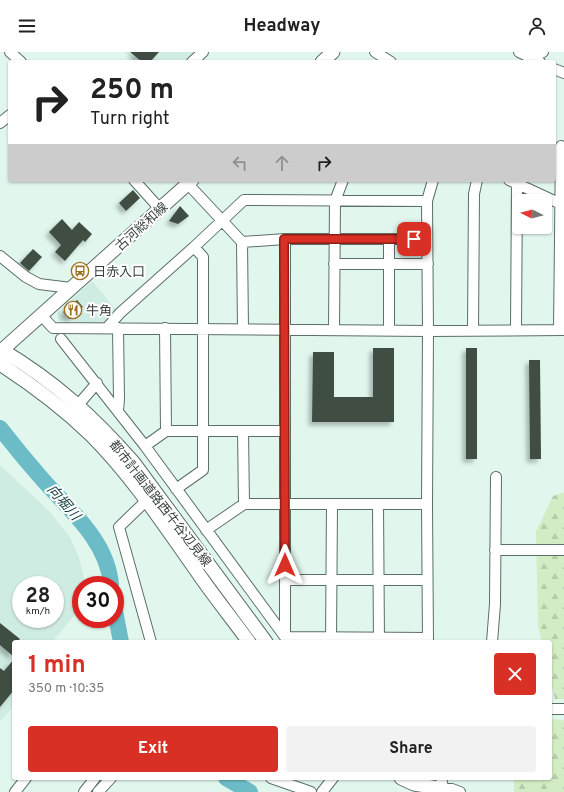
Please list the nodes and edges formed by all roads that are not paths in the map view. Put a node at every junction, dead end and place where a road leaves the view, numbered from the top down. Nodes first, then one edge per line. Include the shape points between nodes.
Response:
1 (10, 52) edge
2 (203, 52) edge
3 (333, 52) edge
4 (374, 52) edge
5 (519, 52) edge
6 (543, 52) edge
7 (19, 60) edge
8 (194, 60) edge
9 (324, 60) edge
10 (387, 60) edge
11 (532, 60) edge
12 (535, 60) edge
13 (8, 117) edge
14 (0, 124) edge
15 (560, 146) edge
16 (136, 182) edge
17 (190, 182) edge
18 (342, 182) edge
19 (432, 182) edge
20 (477, 182) edge
21 (513, 182) edge
22 (335, 201) junction
23 (427, 201) junction
24 (560, 204) junction
25 (160, 209) junction
26 (223, 220) junction
27 (284, 239) junction
28 (334, 239) junction
29 (389, 239) junction
30 (427, 239) junction
31 (242, 242) junction
32 (194, 247) junction
33 (0, 256) edge
34 (334, 264) junction
35 (389, 264) junction
36 (428, 264) junction
37 (71, 288) junction
38 (41, 315) junction
39 (107, 328) junction
40 (118, 328) junction
41 (166, 328) junction
42 (202, 328) junction
43 (243, 329) junction
44 (285, 329) junction
45 (334, 330) junction
46 (389, 330) junction
47 (473, 330) junction
48 (516, 330) junction
49 (562, 330) edge
50 (428, 331) junction
51 (61, 339) dead end
52 (1, 350) edge
53 (0, 364) edge
54 (97, 383) junction
55 (78, 406) junction
56 (118, 411) junction
57 (166, 431) junction
58 (204, 431) junction
59 (243, 431) junction
60 (285, 431) junction
61 (145, 446) junction
62 (496, 477) dead end
63 (176, 489) junction
64 (146, 501) junction
65 (244, 504) junction
66 (285, 504) junction
67 (332, 504) junction
68 (378, 504) junction
69 (427, 504) junction
70 (206, 530) junction
71 (495, 550) junction
72 (564, 550) edge
73 (285, 580) junction
74 (331, 580) junction
75 (378, 580) junction
76 (427, 580) junction
77 (150, 640) edge
78 (254, 640) edge
79 (287, 640) edge
80 (331, 640) edge
81 (379, 640) edge
82 (428, 640) edge
83 (492, 640) edge
84 (552, 710) edge
85 (564, 710) edge
86 (24, 780) edge
87 (94, 780) edge
88 (109, 780) edge
89 (277, 780) edge
90 (331, 780) edge
91 (405, 780) edge
92 (443, 786) edge
93 (15, 792) edge
94 (84, 792) edge
95 (98, 792) edge
96 (310, 792) edge
97 (322, 792) edge
98 (460, 792) edge

1 - 7 street
2 - 8 street
3 - 9 main road
4 - 10 street
5 - 11 street
6 - 12 street
13 - 14 street
15 - 24 street
16 - 25 street
17 - 25 main road, 古河総和線
17 - 26 street
18 - 22 street
19 - 23 street
20 - 47 street via 474,194
21 - 24 street
21 - 48 street
22 - 23 street
22 - 26 street via 244,200
22 - 28 street
23 - 30 street
24 - 49 street
25 - 37 main road, 古河総和線
26 - 31 street
26 - 32 street
27 - 28 street
27 - 31 street
27 - 44 street
28 - 29 street
28 - 34 street
29 - 30 street
29 - 35 street
30 - 36 street
31 - 43 street
32 - 39 street via 120,313
32 - 42 street via 203,257
33 - 37 street via 39,284
34 - 35 street
34 - 45 street
35 - 36 street
35 - 46 street
36 - 50 street
37 - 38 main road, 古河総和線
38 - 39 street via 53,328
38 - 52 main road, 古河総和線
39 - 40 street
40 - 41 street
40 - 56 street
41 - 42 street
41 - 57 street
42 - 43 street
42 - 58 street
43 - 44 street
44 - 45 street
44 - 60 street
45 - 46 street
46 - 50 street
47 - 48 street
47 - 50 street
48 - 49 street
50 - 69 street
51 - 54 street
52 - 55 main road, 都市計画道路西牛谷辺見線 via 43,377
53 - 64 main road, 都市計画道路西牛谷辺見線 via 51,399 91,436 125,473
54 - 55 street
54 - 56 street
55 - 78 main road, 都市計画道路西牛谷辺見線 via 134,464
56 - 61 street
57 - 58 street
57 - 61 street
58 - 59 street
58 - 63 street via 203,470
59 - 60 street
59 - 65 street
60 - 66 street
61 - 63 street
62 - 71 street
63 - 70 street
64 - 77 street via 119,528
64 - 78 main road, 都市計画道路西牛谷辺見線 via 209,589
65 - 66 street
65 - 70 street
66 - 67 street
66 - 73 street
67 - 68 street
67 - 74 street
68 - 69 street
68 - 75 street
69 - 76 street
70 - 79 street
71 - 72 street
71 - 83 street
73 - 74 street
73 - 79 street
74 - 75 street
74 - 80 street
75 - 76 street
75 - 81 street
76 - 82 street
79 - 80 street
80 - 81 street
81 - 82 street
84 - 85 street
86 - 93 street
87 - 94 street
88 - 95 street
89 - 96 street
90 - 97 street
91 - 92 main road via 414,784
92 - 98 street

